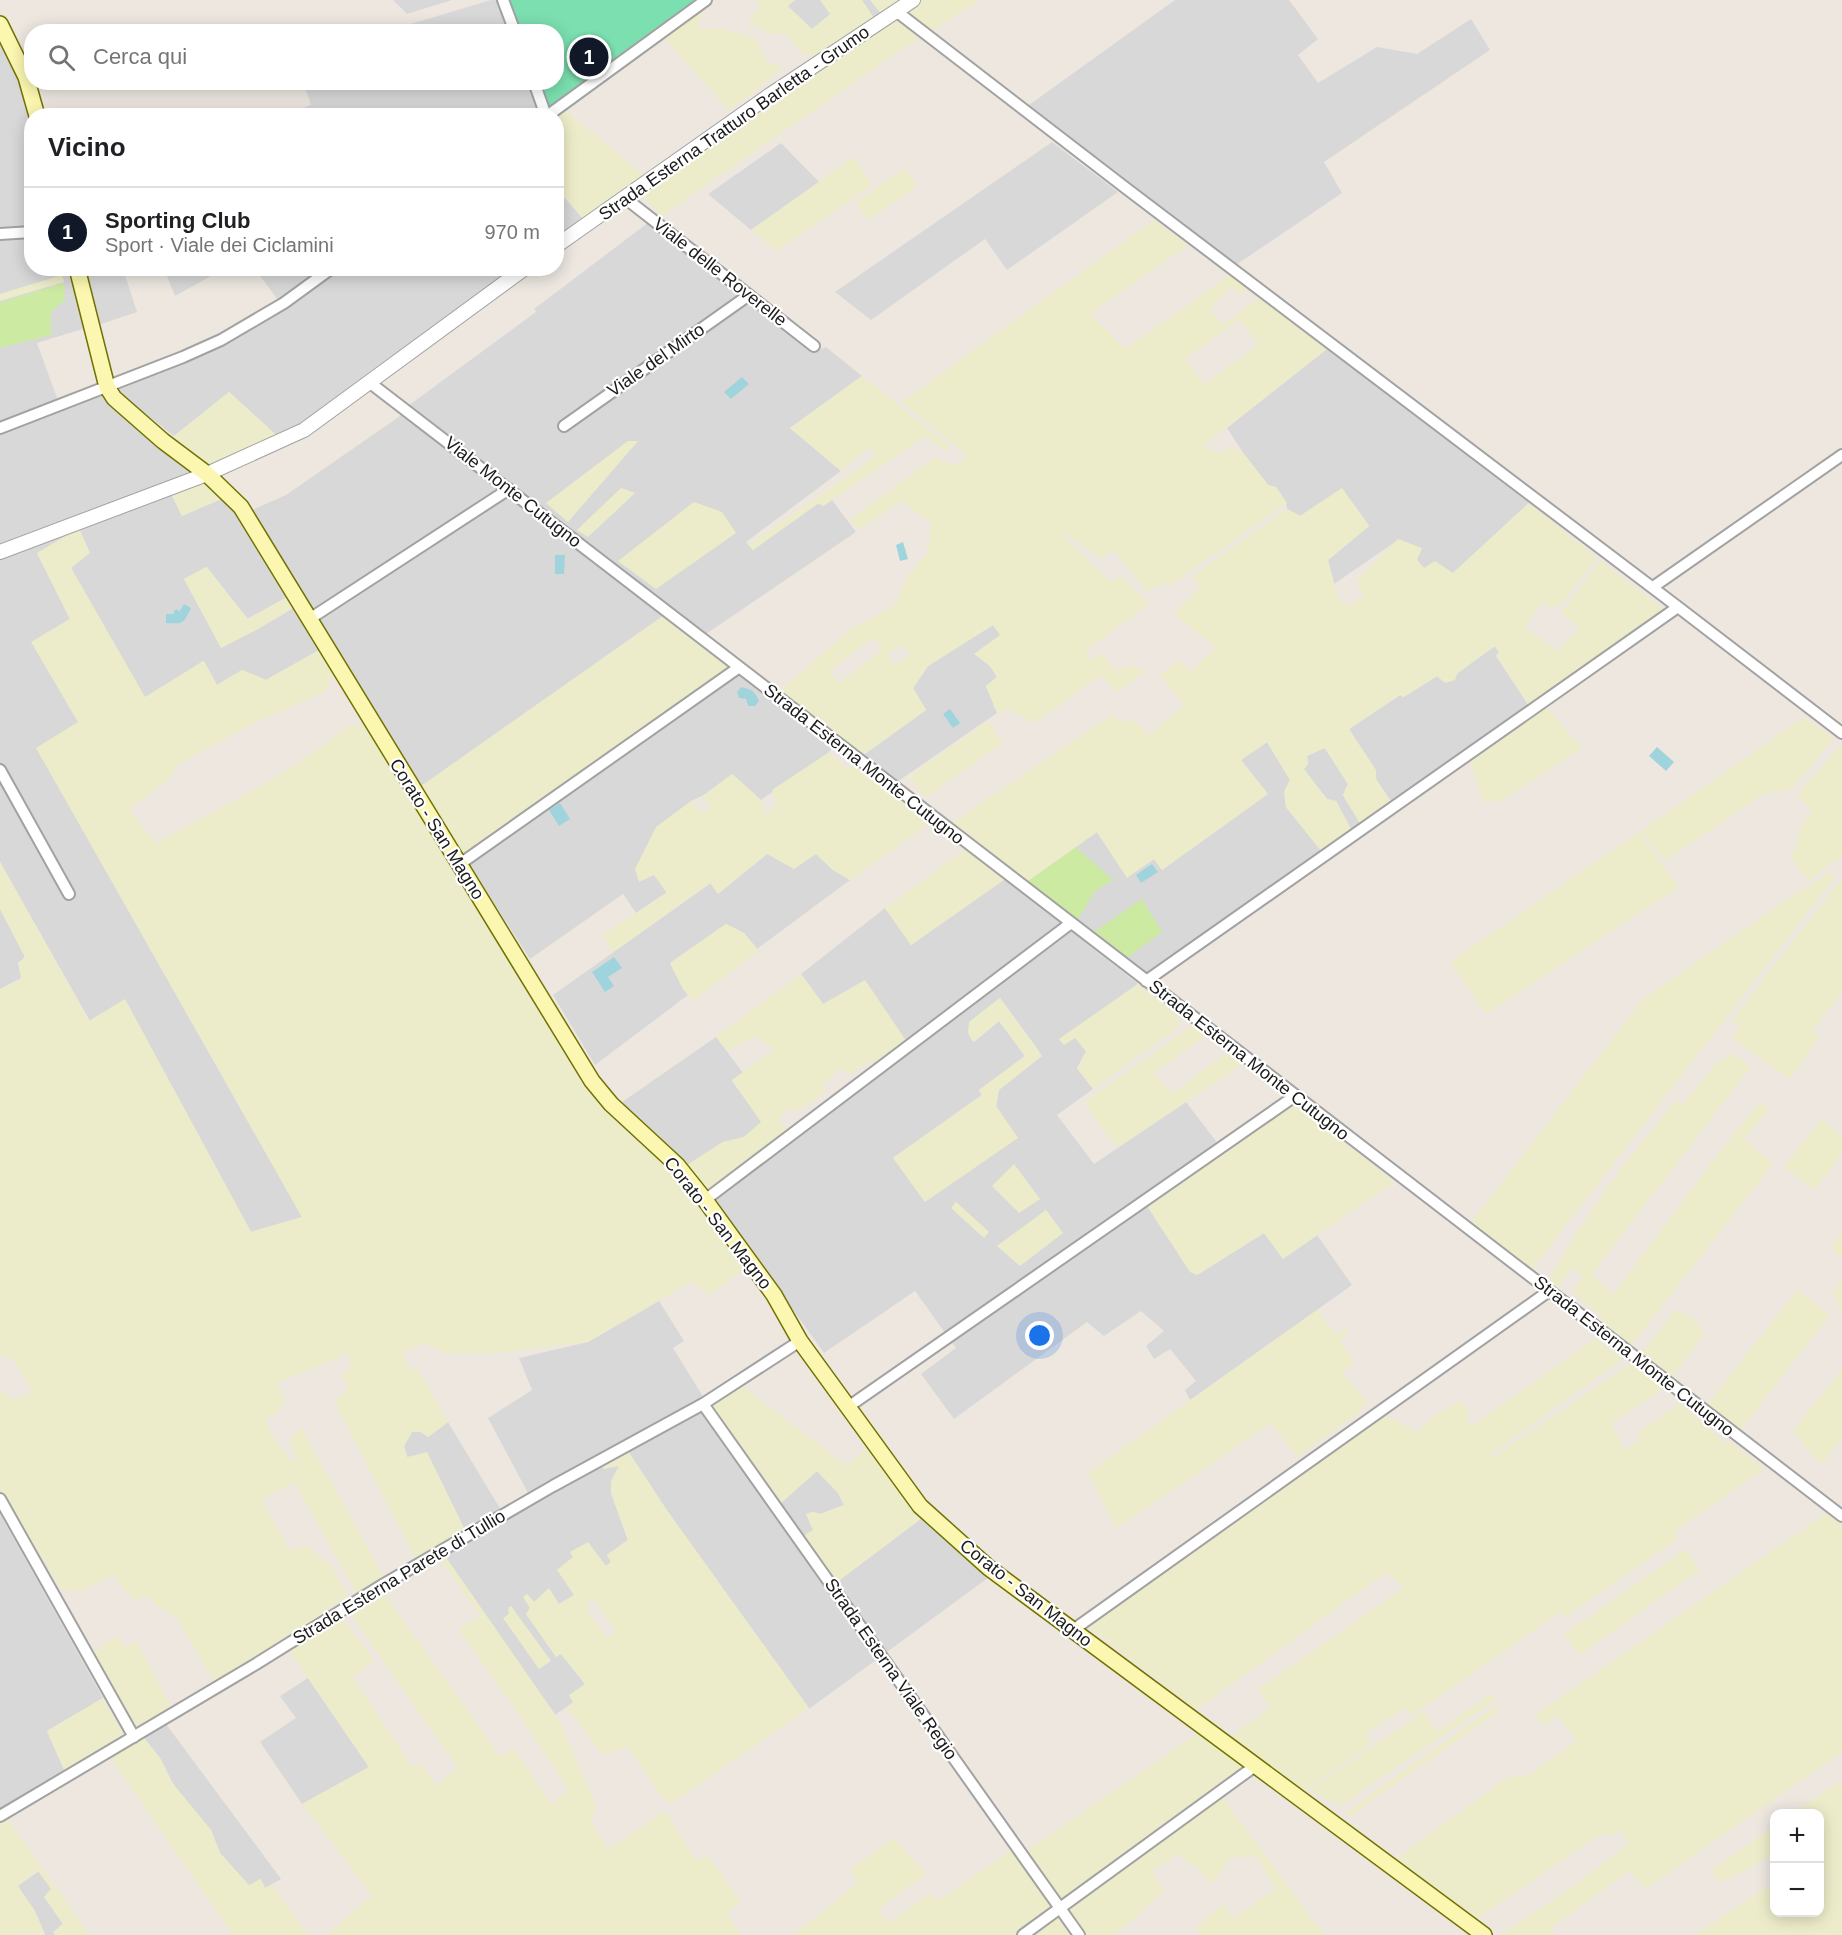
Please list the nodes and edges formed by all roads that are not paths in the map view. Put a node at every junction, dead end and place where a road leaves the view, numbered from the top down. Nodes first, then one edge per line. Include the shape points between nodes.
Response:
1 (503, 0) edge
2 (706, 0) edge
3 (913, 0) edge
4 (896, 11) junction
5 (0, 24) edge
6 (512, 24) edge
7 (24, 73) edge
8 (30, 90) edge
9 (537, 90) edge
10 (35, 108) edge
11 (544, 108) edge
12 (558, 108) edge
13 (625, 198) junction
14 (24, 232) edge
15 (0, 234) edge
16 (564, 240) edge
17 (79, 276) edge
18 (321, 276) edge
19 (514, 276) edge
20 (749, 295) junction
21 (814, 346) dead end
22 (369, 382) junction
23 (107, 387) junction
24 (564, 426) dead end
25 (0, 428) edge
26 (1842, 455) edge
27 (207, 474) junction
28 (509, 489) junction
29 (0, 552) edge
30 (1653, 587) junction
31 (656, 603) joint
32 (1678, 607) junction
33 (308, 620) junction
34 (738, 668) junction
35 (1842, 733) edge
36 (0, 770) edge
37 (460, 864) junction
38 (69, 894) dead end
39 (1071, 924) junction
40 (1146, 981) junction
41 (1295, 1096) junction
42 (705, 1200) junction
43 (1549, 1291) junction
44 (800, 1341) junction
45 (703, 1404) junction
46 (848, 1407) junction
47 (0, 1499) edge
48 (1842, 1516) edge
49 (1072, 1630) junction
50 (134, 1737) junction
51 (1255, 1766) junction
52 (0, 1816) edge
53 (1060, 1908) junction
54 (1023, 1935) edge
55 (1079, 1935) edge
56 (1484, 1935) edge

1 - 6 street
2 - 12 street
3 - 4 street, Strada Esterna Tratturo Barletta - Grumo
4 - 13 street, Strada Esterna Tratturo Barletta - Grumo
4 - 30 street
5 - 7 main road
8 - 10 main road
9 - 11 street
13 - 16 street, Strada Esterna Tratturo Barletta - Grumo
13 - 20 street, Viale delle Roverelle
14 - 15 street
17 - 23 main road, Corato - San Magno
18 - 23 street via 220,340
19 - 22 street
20 - 21 street, Viale delle Roverelle
20 - 24 street, Viale del Mirto
22 - 27 street via 304,430
22 - 28 street, Viale Monte Cutugno
23 - 25 street
23 - 27 main road, Corato - San Magno via 114,398 163,441
26 - 30 street
27 - 29 street
27 - 33 main road, Corato - San Magno via 241,507
28 - 31 street, Viale Monte Cutugno
28 - 33 street
30 - 32 street
31 - 34 street, Strada Esterna Monte Cutugno
32 - 35 street
32 - 40 street
33 - 37 main road, Corato - San Magno
34 - 37 street
34 - 39 street, Strada Esterna Monte Cutugno
36 - 38 street
37 - 42 main road, Corato - San Magno via 592,1081 611,1104 677,1165
39 - 40 street, Strada Esterna Monte Cutugno
39 - 42 street
40 - 41 street, Strada Esterna Monte Cutugno
41 - 43 street, Strada Esterna Monte Cutugno
41 - 46 street
42 - 44 main road, Corato - San Magno via 774,1295
43 - 48 street, Strada Esterna Monte Cutugno
43 - 49 street
44 - 45 street, Strada Esterna Parete di Tullio
44 - 46 main road, Corato - San Magno
45 - 50 street, Strada Esterna Parete di Tullio via 384,1584
45 - 53 street, Strada Esterna Viale Regio
46 - 49 main road, Corato - San Magno via 920,1506 989,1568
47 - 50 street
49 - 51 main road, Corato - San Magno
50 - 52 street, Strada Esterna Parete di Tullio
51 - 53 street
51 - 56 main road, Corato - San Magno
53 - 54 street
53 - 55 street, Strada Esterna Viale Regio

